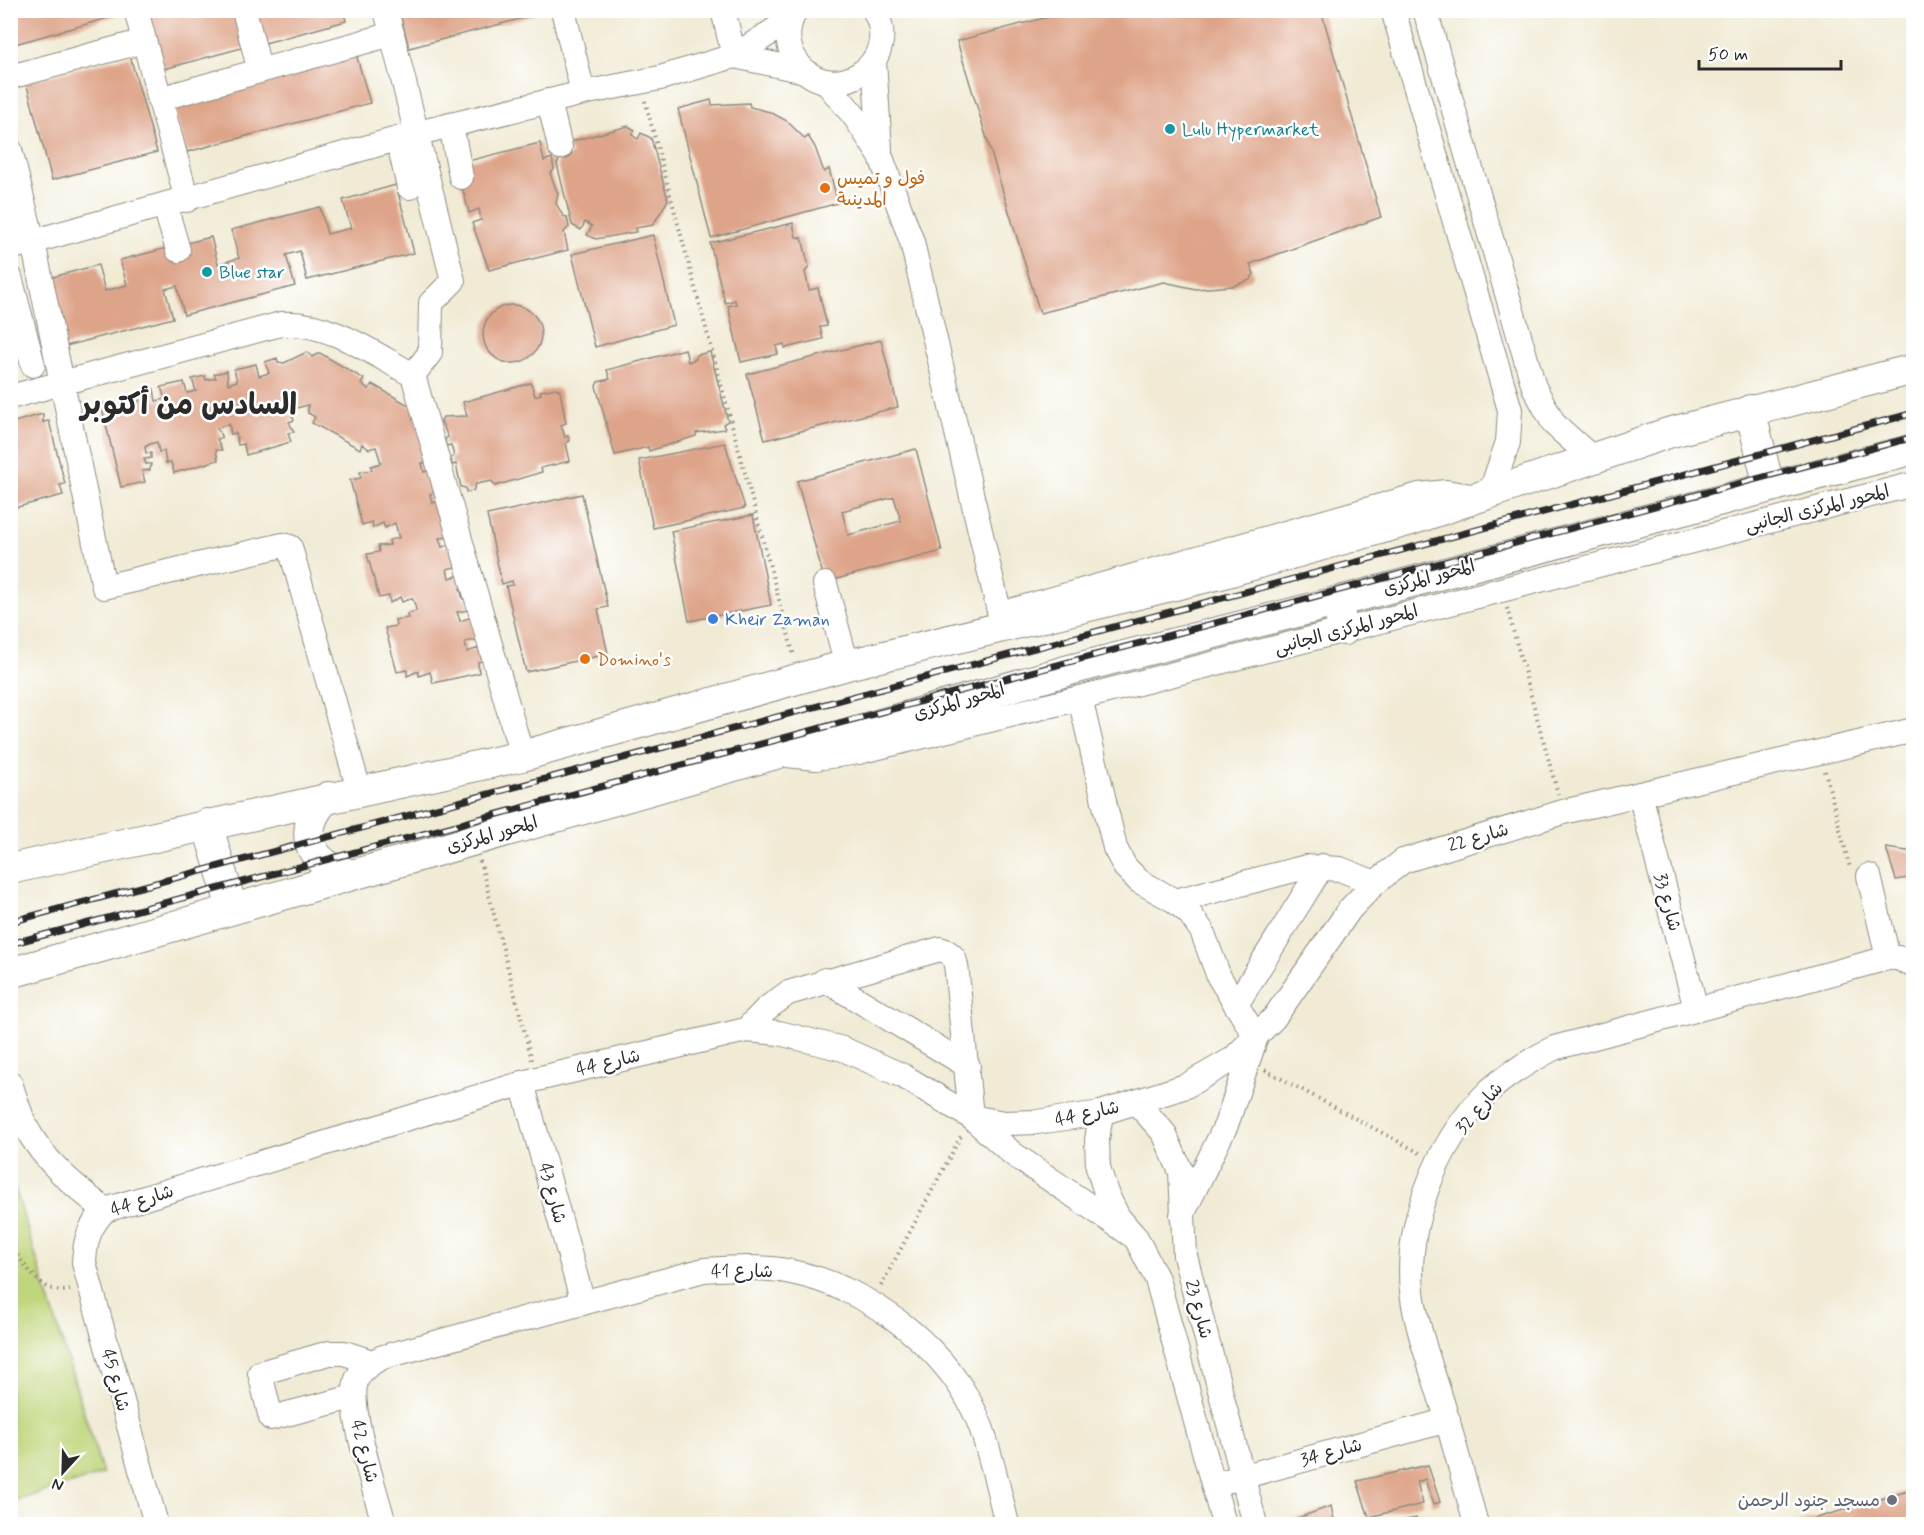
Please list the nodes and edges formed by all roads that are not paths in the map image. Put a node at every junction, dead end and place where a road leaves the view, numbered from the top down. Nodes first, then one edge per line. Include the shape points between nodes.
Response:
1 (136, 10) edge
2 (244, 10) edge
3 (563, 10) edge
4 (723, 10) edge
5 (874, 10) edge
6 (892, 10) edge
7 (1393, 10) edge
8 (1425, 10) edge
9 (793, 15) edge
10 (389, 22) edge
11 (144, 41) junction
12 (878, 50) junction
13 (734, 56) junction
14 (260, 71) junction
15 (815, 76) junction
16 (10, 77) edge
17 (583, 93) junction
18 (159, 99) junction
19 (549, 101) junction
20 (451, 125) junction
21 (408, 136) junction
22 (560, 147) dead end
23 (18, 152) edge
24 (881, 157) junction
25 (461, 177) dead end
26 (408, 187) dead end
27 (176, 203) junction
28 (30, 243) edge
29 (178, 250) dead end
30 (10, 277) edge
31 (33, 365) dead end
32 (1914, 369) edge
33 (413, 375) junction
34 (61, 384) junction
35 (10, 397) edge
36 (1750, 410) junction
37 (1914, 449) edge
38 (1592, 458) junction
39 (1914, 483) edge
40 (1769, 486) junction
41 (1485, 496) junction
42 (825, 584) dead end
43 (1340, 616) junction
44 (1001, 621) junction
45 (847, 665) junction
46 (1080, 698) junction
47 (1914, 730) edge
48 (776, 753) junction
49 (522, 756) junction
50 (359, 790) junction
51 (1640, 794) junction
52 (328, 797) junction
53 (207, 824) junction
54 (1322, 866) junction
55 (10, 869) edge
56 (351, 874) junction
57 (1869, 876) road end
58 (1375, 883) junction
59 (1175, 901) junction
60 (232, 908) junction
61 (1888, 958) junction
62 (1914, 966) edge
63 (10, 972) edge
64 (825, 980) junction
65 (1236, 1005) junction
66 (1696, 1009) junction
67 (746, 1030) junction
68 (1256, 1037) junction
69 (968, 1066) junction
70 (529, 1081) junction
71 (10, 1083) edge
72 (1136, 1102) junction
73 (1101, 1113) junction
74 (971, 1117) junction
75 (105, 1210) junction
76 (1182, 1215) junction
77 (88, 1234) joint
78 (1136, 1238) junction
79 (583, 1303) junction
80 (361, 1379) joint
81 (1448, 1420) junction
82 (1243, 1476) junction
83 (1214, 1485) junction
84 (156, 1524) edge
85 (384, 1524) edge
86 (1007, 1524) edge
87 (1224, 1524) edge
88 (1255, 1524) edge
89 (1476, 1524) edge

1 - 11 street
2 - 14 street
3 - 17 street
4 - 13 street
5 - 12 street via 881,28
6 - 12 street
7 - 41 street via 1510,410 1508,442
8 - 38 street via 1534,387 1554,424
9 - 13 street
9 - 15 street via 788,42 791,53
10 - 14 street
10 - 21 street
11 - 16 street
11 - 18 street
12 - 15 street via 858,76 836,82
12 - 24 street
13 - 15 street
13 - 17 street
14 - 18 street
15 - 24 street via 855,117
17 - 19 street
18 - 27 street
19 - 20 street
19 - 22 street
20 - 21 street
20 - 25 street
21 - 26 street
21 - 27 street
21 - 33 street via 453,281 431,303 430,353
23 - 28 street
24 - 44 street via 912,242
27 - 28 street
27 - 29 street
28 - 34 street
30 - 31 street
32 - 36 main road
33 - 34 street via 326,330 296,323
33 - 49 street
34 - 35 street
34 - 50 street via 104,587 284,545 290,547
36 - 38 main road
36 - 40 main road
37 - 40 main road, المحور المركزى
38 - 41 main road
39 - 43 street, المحور المركزى الجانبى via 1502,589
40 - 43 main road, المحور المركزى
41 - 44 main road via 1285,556
42 - 45 street
43 - 46 street, المحور المركزى الجانبى
43 - 48 main road, المحور المركزى via 1073,669
44 - 45 main road
45 - 49 main road
46 - 48 street, المحور المركزى الجانبى via 837,755 816,758
46 - 59 street via 1116,848 1125,867 1139,882
47 - 51 street, شارع 22
48 - 56 main road, المحور المركزى
49 - 50 main road
50 - 52 main road
51 - 58 street, شارع 22 via 1403,861
51 - 66 street, شارع 33
52 - 53 main road
52 - 56 main road via 311,817 311,843 316,856 326,865
53 - 55 main road
53 - 60 main road
54 - 58 street
54 - 59 street
54 - 65 street
56 - 60 main road, المحور المركزى
57 - 61 street
58 - 68 street, شارع 22 via 1350,909 1281,1009
59 - 65 street via 1202,931 1219,977
60 - 63 main road, المحور المركزى
61 - 62 street
61 - 66 street, شارع 32
64 - 67 street via 788,993 765,1009
64 - 69 street
64 - 69 street via 940,949 949,951 955,959
65 - 68 street
66 - 81 street, شارع 32 via 1554,1048 1520,1066 1490,1090 1464,1119 1439,1163 1416,1228 1411,1268 1414,1309
67 - 70 street, شارع 44
67 - 74 street, شارع 44 via 843,1049 903,1076
68 - 72 street, شارع 22 via 1210,1074
68 - 76 street via 1213,1155
69 - 74 street
70 - 75 street, شارع 44
70 - 79 street, شارع 43
71 - 75 street via 36,1144 66,1179
72 - 73 street, شارع 44
72 - 76 street, شارع 23 via 1164,1133 1174,1152 1183,1183
73 - 74 street, شارع 44 via 1005,1123
73 - 78 street, شارع 23 via 1098,1158 1106,1193 1118,1217
74 - 78 street via 1013,1154
75 - 77 street, شارع 44
76 - 82 street, شارع 23 via 1185,1256
77 - 84 street, شارع 45 via 84,1263
78 - 83 street, شارع 23 via 1165,1301
79 - 80 street, شارع 41 via 383,1357
79 - 86 street, شارع 41 via 704,1270 748,1267 791,1272 822,1281 871,1305 907,1327 938,1356 962,1389 981,1426
80 - 85 street, شارع 42 via 356,1418
81 - 82 street, شارع 34
81 - 89 street, شارع 32
82 - 83 street, شارع 34
82 - 88 street, شارع 23
83 - 87 street, شارع 23

